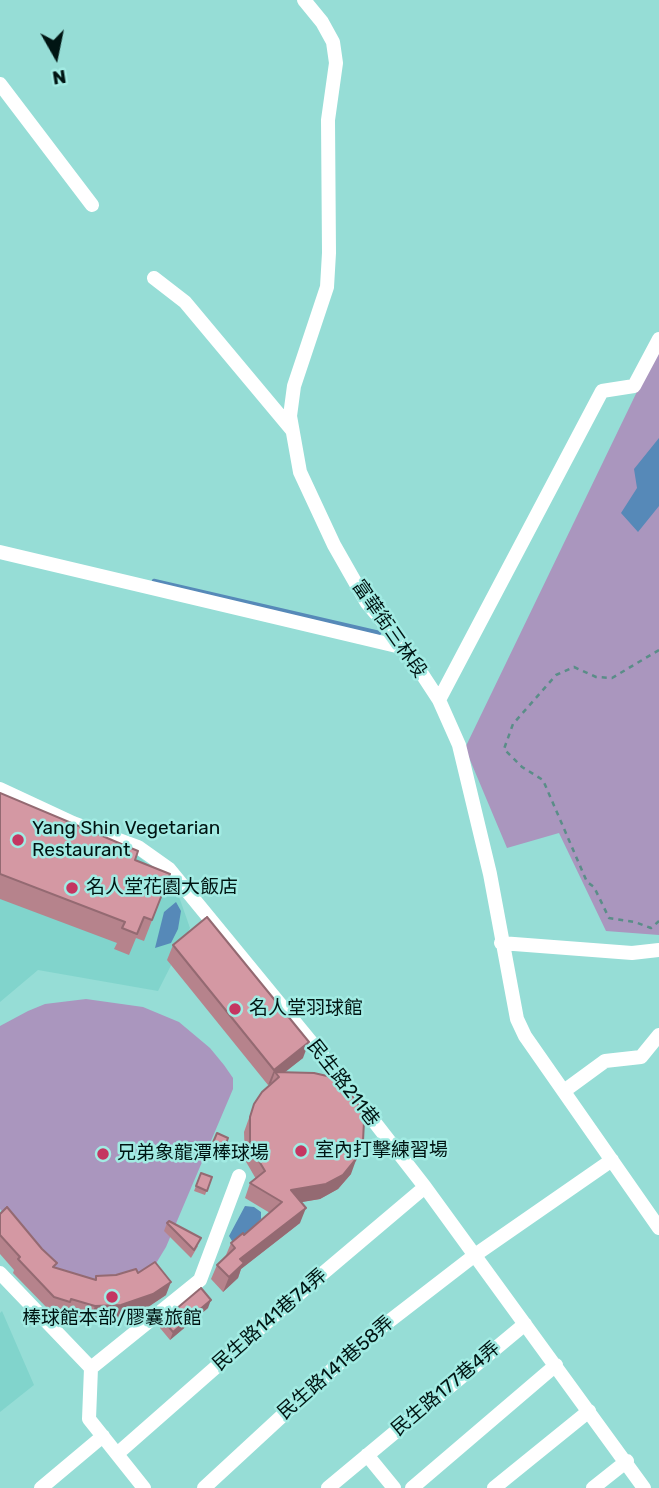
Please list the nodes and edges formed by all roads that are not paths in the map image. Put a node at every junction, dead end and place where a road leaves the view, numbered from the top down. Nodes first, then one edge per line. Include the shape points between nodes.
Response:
1 (304, 0) edge
2 (0, 84) edge
3 (92, 205) dead end
4 (154, 278) dead end
5 (659, 339) edge
6 (293, 431) junction
7 (0, 552) edge
8 (405, 648) junction
9 (439, 700) junction
10 (0, 789) edge
11 (501, 943) junction
12 (659, 950) edge
13 (659, 1035) edge
14 (564, 1091) junction
15 (612, 1160) junction
16 (239, 1176) dead end
17 (425, 1188) junction
18 (659, 1228) edge
19 (475, 1255) junction
20 (0, 1273) edge
21 (525, 1324) junction
22 (556, 1365) junction
23 (91, 1368) junction
24 (589, 1410) junction
25 (103, 1436) junction
26 (117, 1454) junction
27 (368, 1455) junction
28 (627, 1461) junction
29 (41, 1488) edge
30 (144, 1488) edge
31 (204, 1488) edge
32 (328, 1488) edge
33 (394, 1488) edge
34 (412, 1488) edge
35 (494, 1488) edge
36 (593, 1488) edge
37 (644, 1488) edge

1 - 6 street, 富華街三林段 via 333,42 336,63 328,120 327,287 294,387
2 - 3 street
4 - 6 street via 186,302
5 - 9 street via 634,386 602,391
6 - 8 street, 富華街三林段 via 300,472 334,544 367,603
7 - 8 street
8 - 9 street, 富華街三林段
9 - 11 street, 富華街三林段 via 459,745 490,874
10 - 17 street, 民生路211巷 via 138,847 169,869
11 - 12 street via 632,953
11 - 14 street, 富華街三林段 via 517,1020
13 - 14 street via 641,1058 605,1061
14 - 15 street, 富華街三林段
15 - 18 street, 富華街三林段
15 - 19 street, 民生路141巷58弄
16 - 23 street via 200,1280
17 - 19 street, 民生路211巷
17 - 26 street, 民生路141巷74弄
19 - 21 street, 民生路211巷
19 - 31 street, 民生路141巷58弄 via 361,1342
20 - 23 street
21 - 22 street, 民生路211巷
21 - 27 street, 民生路177巷4弄
22 - 24 street, 民生路211巷
22 - 34 street
23 - 25 street via 89,1419
24 - 28 street, 民生路211巷
24 - 35 street
25 - 26 street
25 - 29 street
26 - 30 street
27 - 32 street, 民生路177巷4弄
27 - 33 street
28 - 36 street
28 - 37 street, 民生路211巷

